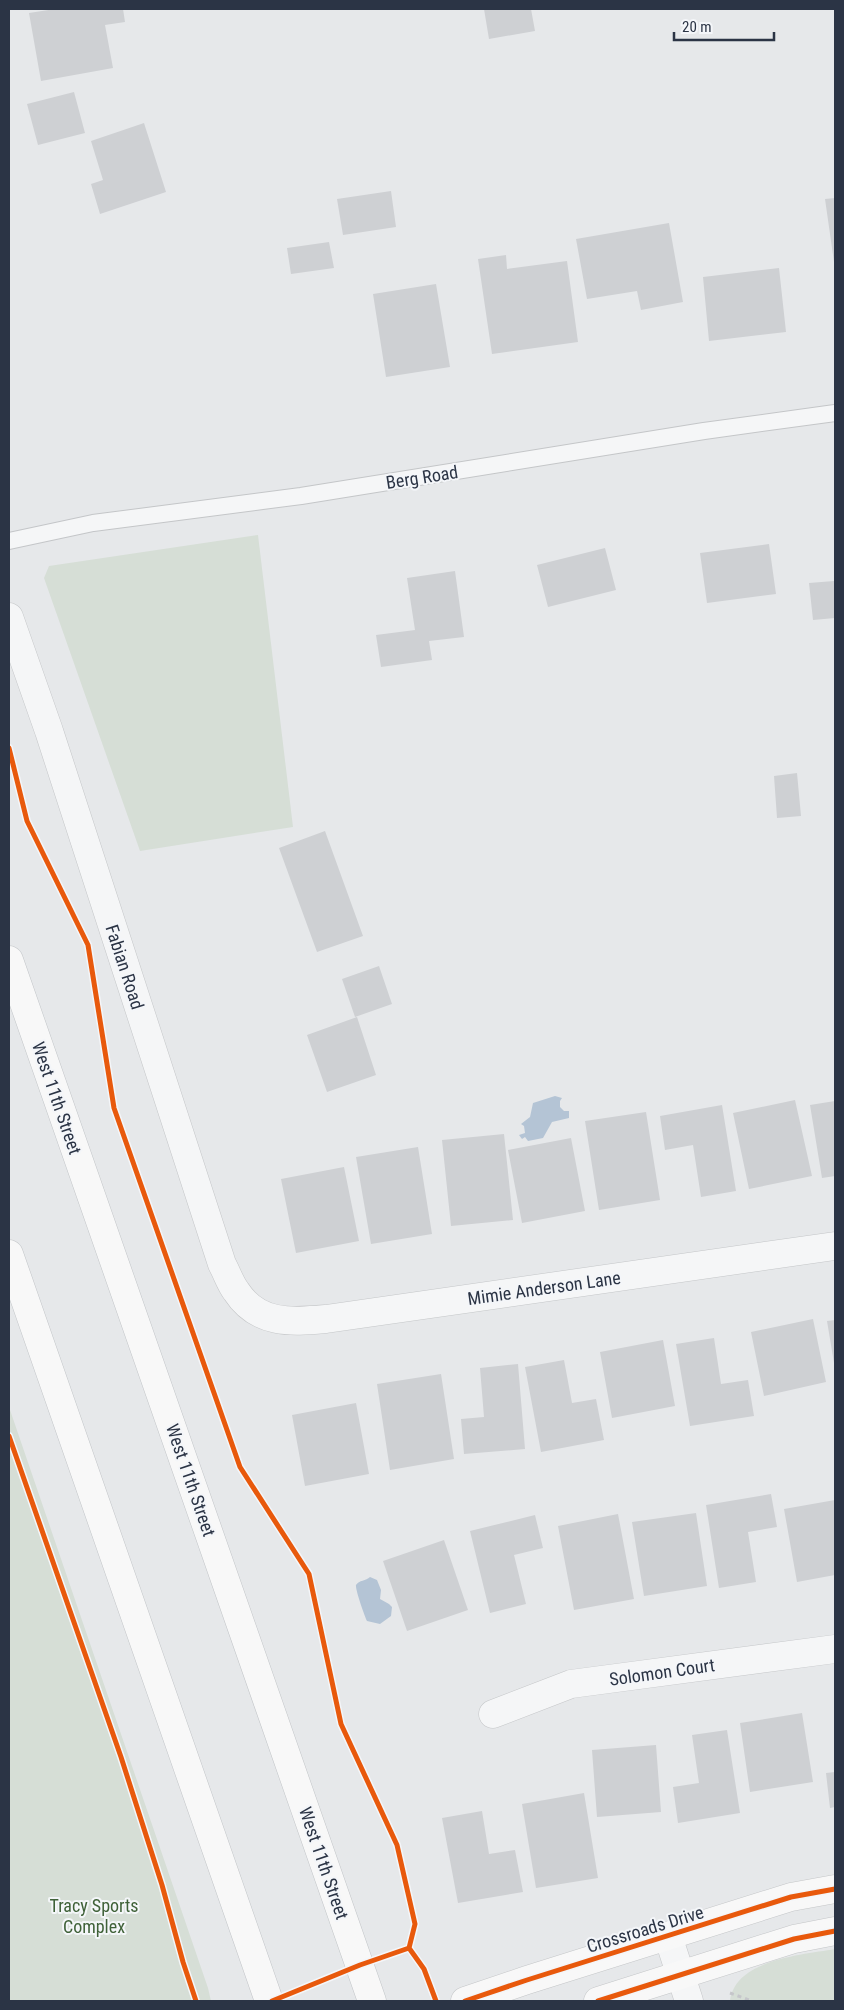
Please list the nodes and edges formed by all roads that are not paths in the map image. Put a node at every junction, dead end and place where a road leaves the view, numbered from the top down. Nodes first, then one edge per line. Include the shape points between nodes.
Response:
1 (835, 413) edge
2 (9, 541) edge
3 (9, 616) edge
4 (9, 960) edge
5 (835, 1246) edge
6 (9, 1254) edge
7 (254, 1310) joint
8 (835, 1649) edge
9 (493, 1714) dead end
10 (835, 1890) edge
11 (835, 1931) edge
12 (668, 1936) junction
13 (680, 1975) junction
14 (269, 2001) edge
15 (372, 2001) edge
16 (465, 2001) edge
17 (598, 2001) edge
18 (689, 2001) edge

1 - 2 lane, Berg Road via 301,496 93,523
3 - 7 street, Fabian Road via 222,1264 236,1292
4 - 15 main road, West 11th Street
5 - 7 street, Mimie Anderson Lane via 326,1319 290,1322
6 - 14 main road
8 - 9 street, Solomon Court via 571,1684
10 - 12 main road, Crossroads Drive via 792,1897
11 - 13 main road via 794,1939
12 - 13 street
12 - 16 main road, Crossroads Drive
13 - 17 main road
13 - 18 street

